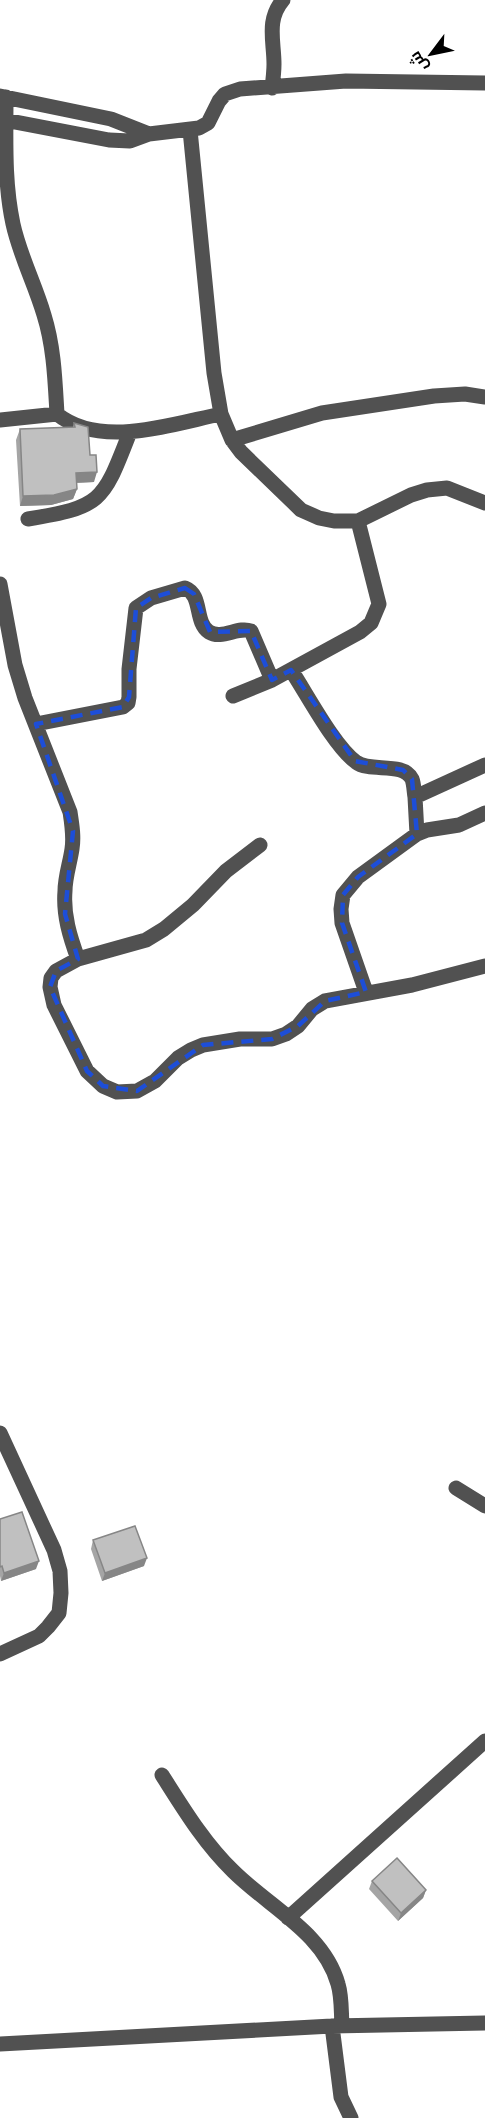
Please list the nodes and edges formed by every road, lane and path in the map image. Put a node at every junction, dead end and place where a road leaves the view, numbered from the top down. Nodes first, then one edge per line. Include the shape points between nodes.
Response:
1 (283, 0) edge
2 (485, 83) edge
3 (272, 88) junction
4 (3, 96) edge
5 (3, 119) edge
6 (190, 130) junction
7 (149, 134) junction
8 (485, 397) edge
9 (57, 414) junction
10 (221, 414) junction
11 (0, 420) edge
12 (130, 432) junction
13 (232, 440) junction
14 (485, 503) edge
15 (28, 519) dead end
16 (358, 520) junction
17 (0, 584) edge
18 (291, 670) junction
19 (272, 680) junction
20 (233, 696) dead end
21 (36, 724) junction
22 (485, 765) edge
23 (415, 797) junction
24 (485, 813) edge
25 (417, 834) junction
26 (260, 845) dead end
27 (78, 960) junction
28 (485, 966) edge
29 (366, 992) junction
30 (0, 1432) edge
31 (456, 1488) dead end
32 (485, 1506) edge
33 (0, 1654) edge
34 (485, 1741) edge
35 (162, 1775) dead end
36 (288, 1918) junction
37 (485, 2023) edge
38 (337, 2026) junction
39 (0, 2043) edge
40 (351, 2118) edge

1 - 3 street via 272,19
2 - 3 street via 346,81
3 - 6 street via 240,89 225,94 208,123
4 - 5 street
4 - 7 street via 111,119
5 - 7 street via 120,141
5 - 9 street via 9,203 20,251 39,298 53,349
6 - 7 street
6 - 10 street
8 - 13 street via 465,394 374,404 322,413
9 - 11 street
9 - 12 street via 89,428
10 - 12 street
10 - 13 street
12 - 15 street via 112,478 94,501 63,513
13 - 16 street via 302,510 334,521
14 - 16 street via 447,488 427,490
16 - 18 street via 379,604 376,614 360,632
17 - 21 street via 15,665
18 - 19 street
18 - 23 street via 350,756 362,766 403,770 412,779
19 - 20 street
19 - 21 street via 251,631 210,632 204,628 194,594 185,588 151,598 136,609 128,703
21 - 27 street via 70,812 73,831 64,891 65,914
22 - 23 street
23 - 25 street
24 - 25 street via 459,825
25 - 29 street via 358,877 343,895 342,923
26 - 27 street via 226,870 193,905 146,940
27 - 29 street via 56,971 51,978 54,1005 87,1071 103,1086 117,1092 147,1086 178,1058 203,1045 272,1039 298,1026 325,1001
28 - 29 street
30 - 33 street via 54,1550 61,1593 59,1613 48,1627 39,1636
31 - 32 street
34 - 36 street
35 - 36 street via 220,1858
36 - 38 street via 325,1954 332,1968 338,1984
37 - 38 street
38 - 39 street
38 - 40 street via 341,2097

